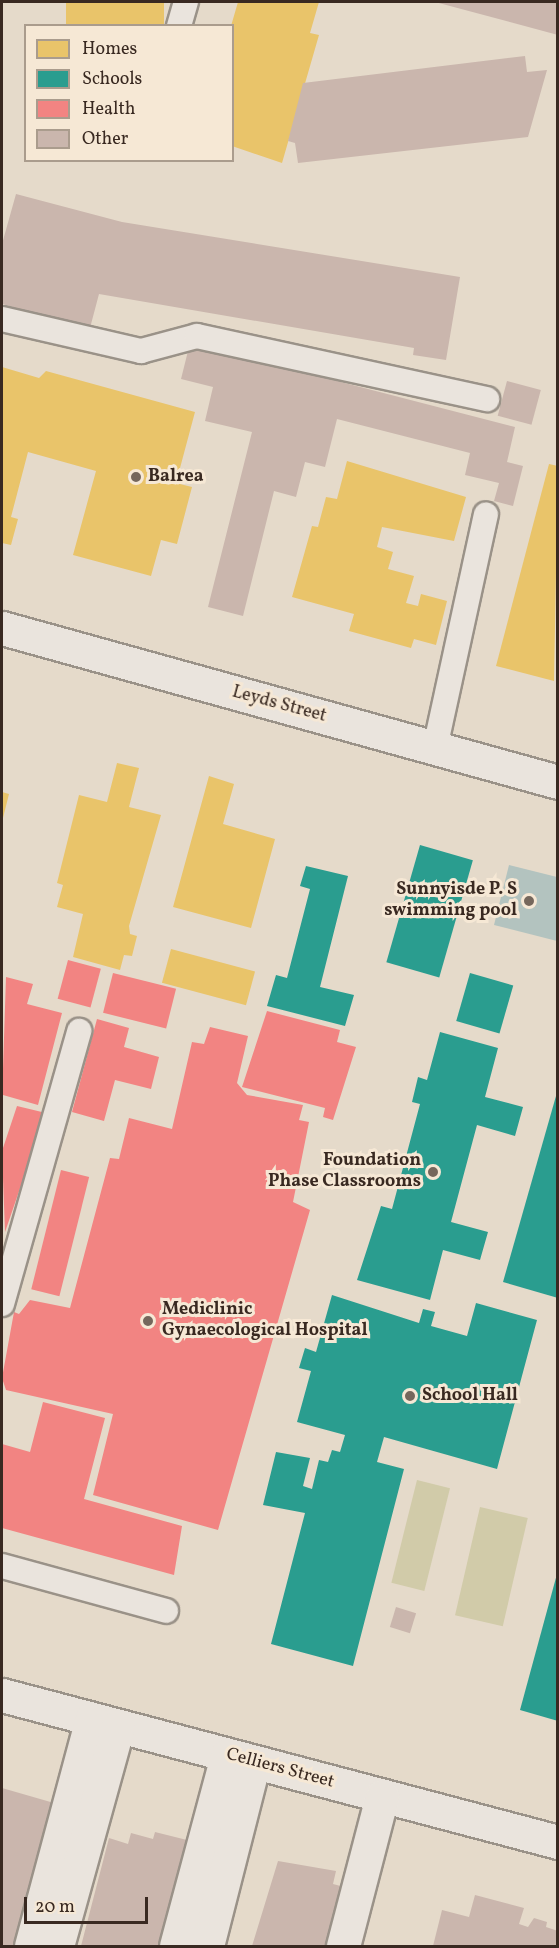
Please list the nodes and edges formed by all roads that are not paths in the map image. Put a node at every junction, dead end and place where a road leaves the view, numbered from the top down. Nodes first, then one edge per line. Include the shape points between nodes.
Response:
1 (186, 2) edge
2 (180, 24) edge
3 (2, 319) edge
4 (488, 399) dead end
5 (486, 515) dead end
6 (2, 628) edge
7 (435, 748) junction
8 (558, 782) edge
9 (79, 1031) dead end
10 (2, 1304) edge
11 (2, 1566) edge
12 (166, 1611) dead end
13 (2, 1695) edge
14 (105, 1723) junction
15 (241, 1759) junction
16 (382, 1796) junction
17 (558, 1842) edge
18 (31, 1947) edge
19 (57, 1947) edge
20 (176, 1947) edge
21 (207, 1947) edge
22 (343, 1947) edge

1 - 2 lane
3 - 4 lane via 141,351 197,336
5 - 7 lane
6 - 7 street, Leyds Street
7 - 8 street, Leyds Street
9 - 10 lane
11 - 12 lane
13 - 14 street, Celliers Street
14 - 15 street, Celliers Street
14 - 18 street
14 - 19 street
15 - 16 street, Celliers Street
15 - 20 street
15 - 21 street
16 - 17 street, Celliers Street
16 - 22 street

